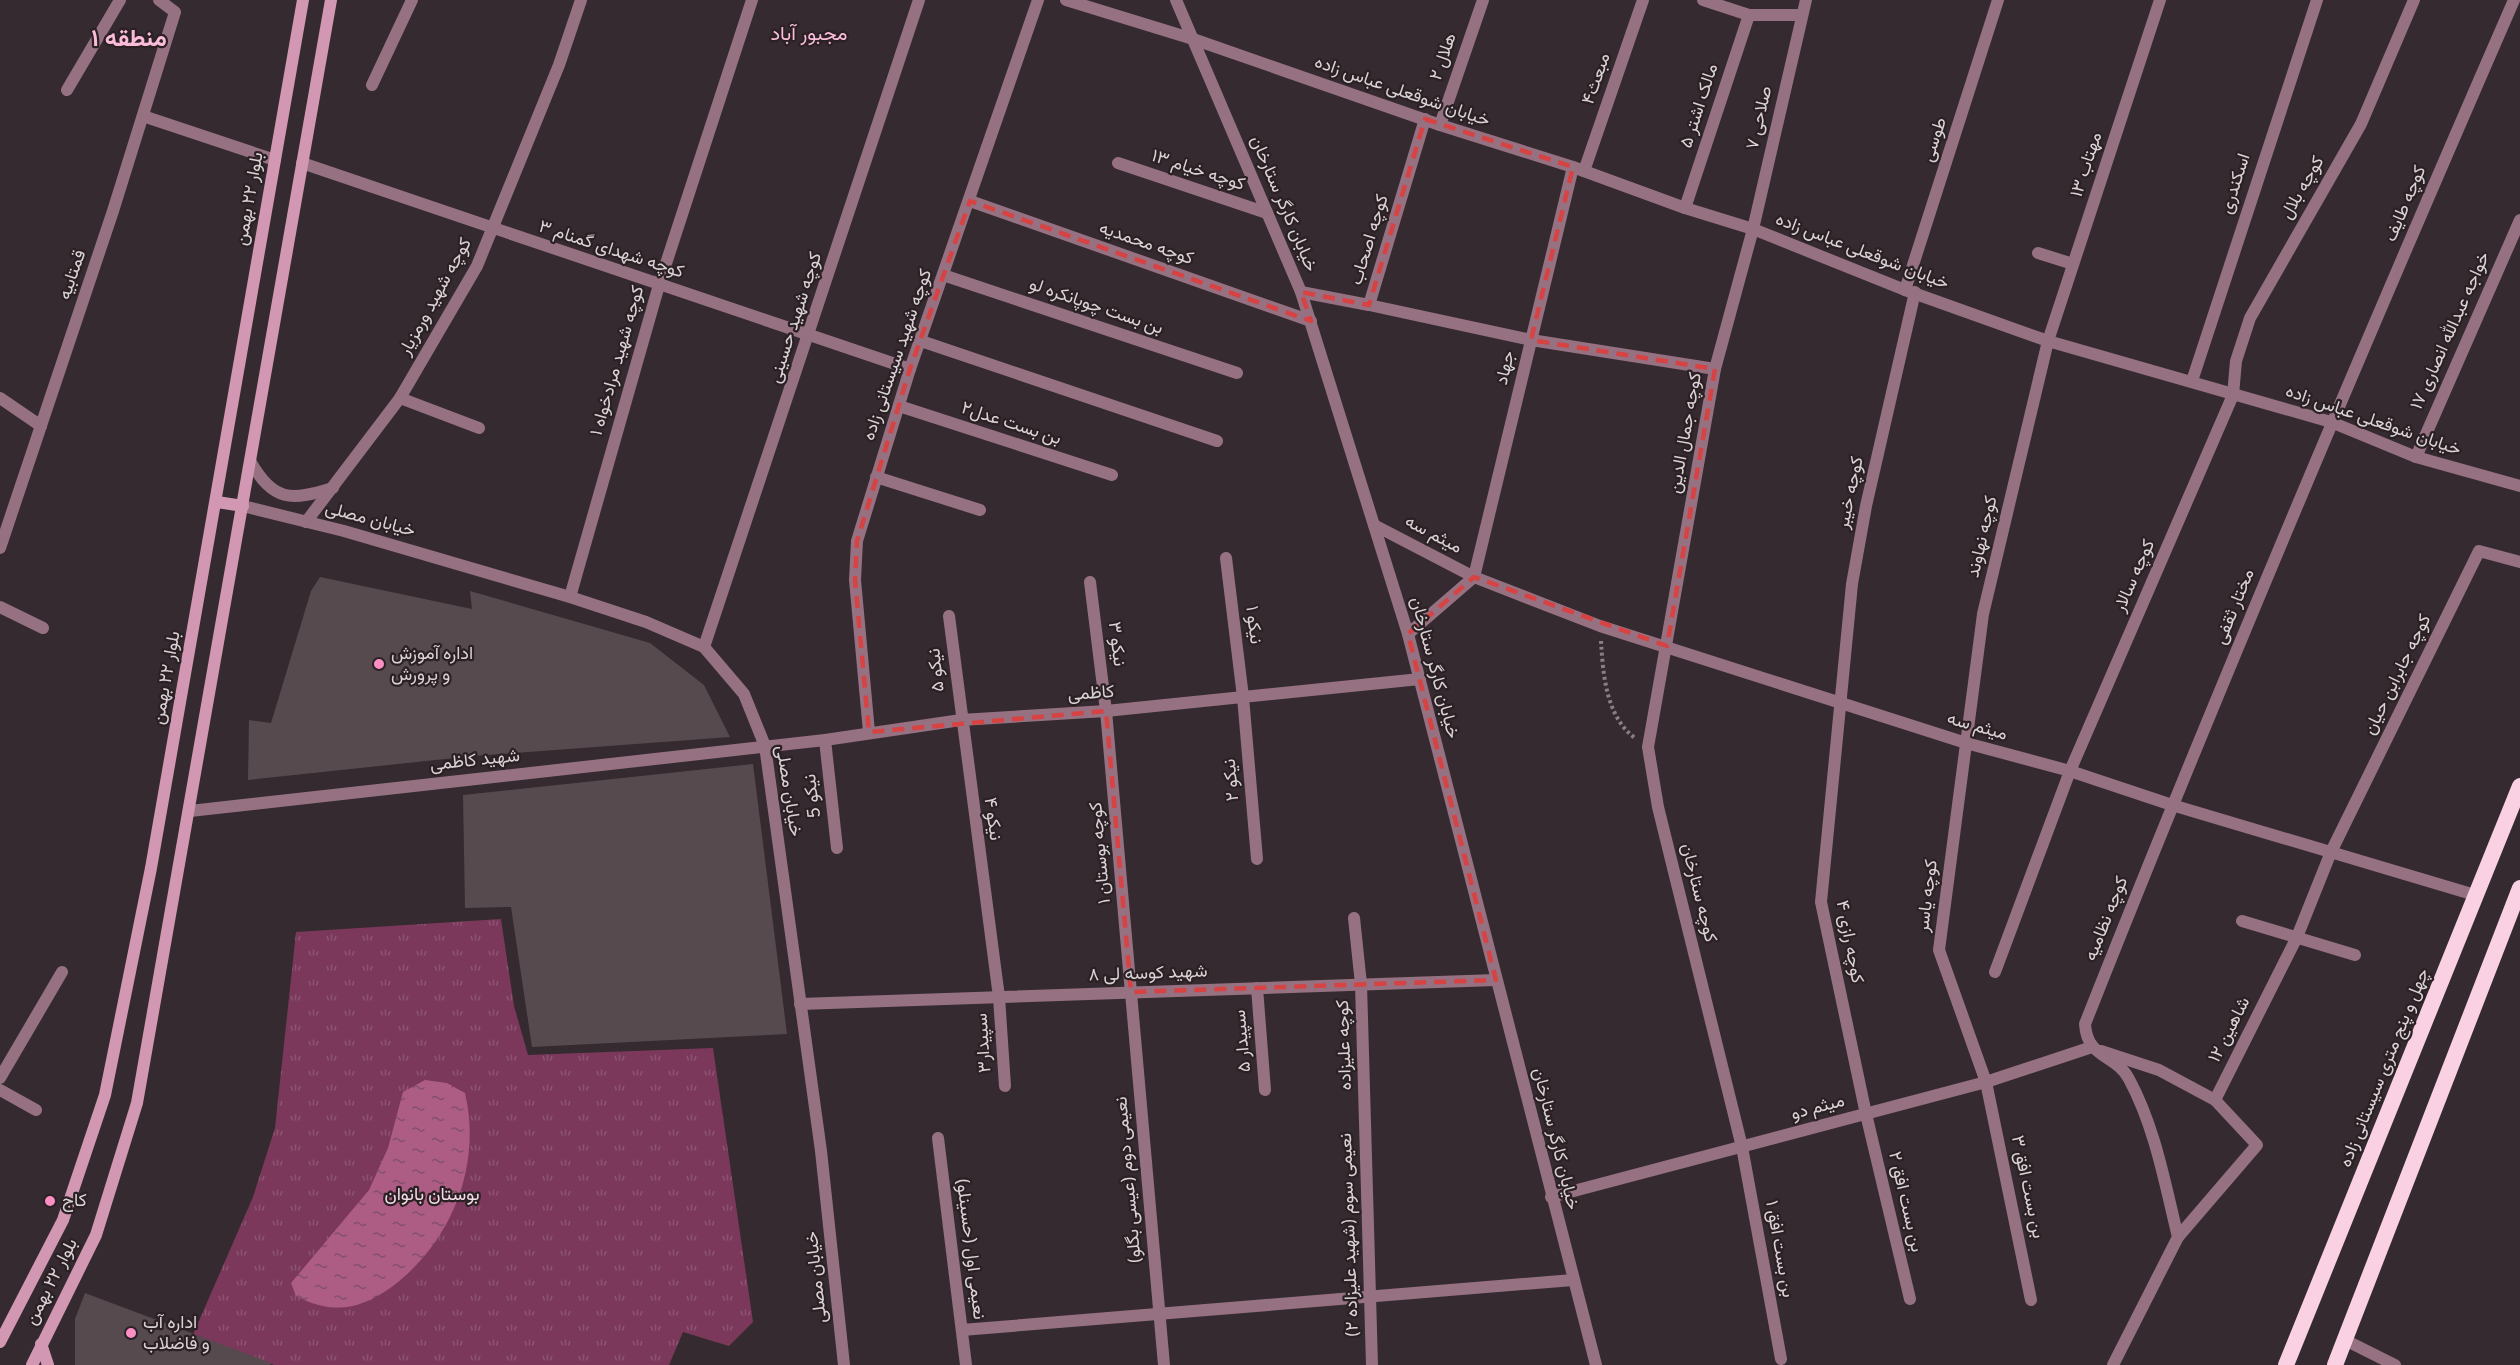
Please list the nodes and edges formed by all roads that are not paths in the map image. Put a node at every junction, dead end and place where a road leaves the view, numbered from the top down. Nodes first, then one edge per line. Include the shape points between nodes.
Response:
1 (120, 0) edge
2 (303, 0) edge
3 (331, 0) edge
4 (412, 0) edge
5 (581, 0) edge
6 (752, 0) edge
7 (919, 0) edge
8 (1038, 0) edge
9 (1066, 0) edge
10 (1176, 0) edge
11 (1483, 0) edge
12 (1643, 0) edge
13 (1703, 0) edge
14 (1806, 0) edge
15 (1998, 0) edge
16 (2160, 0) edge
17 (2317, 0) edge
18 (2414, 0) edge
19 (2514, 0) edge
20 (161, 1) edge
21 (1749, 15) junction
22 (1802, 15) junction
23 (1193, 39) junction
24 (372, 85) dead end
25 (67, 90) dead end
26 (143, 116) junction
27 (1425, 120) junction
28 (1440, 125) junction
29 (275, 160) junction
30 (302, 163) junction
31 (1118, 163) dead end
32 (1578, 169) junction
33 (970, 201) junction
34 (1685, 208) junction
35 (1267, 213) junction
36 (2520, 220) edge
37 (492, 229) junction
38 (1753, 229) junction
39 (2038, 252) dead end
40 (2073, 264) junction
41 (943, 275) junction
42 (659, 285) junction
43 (1910, 291) junction
44 (1301, 292) junction
45 (1369, 305) junction
46 (1311, 321) junction
47 (809, 335) junction
48 (1531, 340) junction
49 (921, 341) junction
50 (2048, 341) junction
51 (910, 369) junction
52 (1715, 369) junction
53 (1237, 373) dead end
54 (2192, 381) junction
55 (2233, 395) junction
56 (0, 398) edge
57 (400, 398) junction
58 (899, 406) junction
59 (2331, 422) junction
60 (41, 426) junction
61 (479, 428) dead end
62 (1217, 441) dead end
63 (2416, 457) junction
64 (250, 461) junction
65 (1112, 475) dead end
66 (876, 477) junction
67 (2520, 486) edge
68 (334, 487) junction
69 (217, 502) junction
70 (243, 506) junction
71 (980, 510) dead end
72 (306, 522) junction
73 (1374, 525) junction
74 (0, 548) edge
75 (1226, 558) dead end
76 (2520, 562) edge
77 (1474, 577) junction
78 (1090, 582) dead end
79 (570, 597) junction
80 (0, 607) edge
81 (949, 616) dead end
82 (43, 628) dead end
83 (1408, 634) junction
84 (1667, 646) junction
85 (704, 647) junction
86 (1420, 679) junction
87 (1243, 697) junction
88 (1842, 704) junction
89 (1106, 711) junction
90 (961, 720) junction
91 (868, 732) junction
92 (825, 740) junction
93 (1966, 743) junction
94 (765, 746) junction
95 (2070, 771) junction
96 (2520, 786) edge
97 (2172, 805) junction
98 (190, 811) junction
99 (837, 848) dead end
100 (2331, 852) junction
101 (1257, 859) dead end
102 (2520, 888) edge
103 (2475, 895) junction
104 (2515, 916) edge
105 (1354, 918) dead end
106 (2242, 921) dead end
107 (2297, 937) junction
108 (2355, 954) dead end
109 (62, 972) dead end
110 (1995, 972) dead end
111 (1496, 980) junction
112 (1361, 984) junction
113 (1257, 988) junction
114 (1131, 992) junction
115 (999, 997) junction
116 (800, 1004) junction
117 (2092, 1047) junction
118 (0, 1078) edge
119 (1986, 1082) junction
120 (1005, 1086) dead end
121 (0, 1090) edge
122 (1265, 1090) dead end
123 (2215, 1100) junction
124 (1365, 1104) joint
125 (36, 1110) dead end
126 (1866, 1114) junction
127 (938, 1138) dead end
128 (1742, 1147) junction
129 (1551, 1197) junction
130 (2178, 1237) junction
131 (1574, 1280) junction
132 (1370, 1297) junction
133 (1910, 1299) dead end
134 (2031, 1300) dead end
135 (1159, 1314) junction
136 (962, 1330) junction
137 (2345, 1340) junction
138 (0, 1342) edge
139 (41, 1344) junction
140 (1781, 1359) dead end
141 (32, 1365) edge
142 (48, 1365) edge
143 (844, 1365) edge
144 (966, 1365) edge
145 (1164, 1365) edge
146 (1372, 1365) edge
147 (1596, 1365) edge
148 (2113, 1365) edge
149 (2286, 1365) edge
150 (2335, 1365) edge
151 (2395, 1365) edge

1 - 25 street
2 - 29 main road, بلوار ۲۲ بهمن
3 - 30 main road, بلوار ۲۲ بهمن
4 - 24 street
5 - 37 street, کوچه شهید ورمزیار via 559,65
6 - 42 street, ۱ کوچه شهید مرادخواه
7 - 47 street, کوچه شهید حسینی
8 - 33 street, کوچه شهید سیستانی زاده
9 - 23 street, خیابان شوقعلی عباس زاده
10 - 23 street, خیابان کارگر ستارخان
11 - 28 street, هلال ۲
12 - 32 street, مبعث۴
13 - 21 street
14 - 22 street, صلاحی ۷
15 - 43 street, طوسی
16 - 40 street, مهتاب ۱۳
17 - 54 street, اسکندری
18 - 55 street, کوچه بلال via 2361,124 2250,318 2236,361
19 - 59 street, کوچه طایف
20 - 26 street, قمتابیه via 175,12
21 - 22 street
21 - 34 street, مالک اشتر ۵
22 - 38 street, صلاحی ۷
23 - 27 street, خیابان شوقعلی عباس زاده
23 - 35 street, خیابان کارگر ستارخان
26 - 29 street
26 - 60 street, قمتابیه
27 - 28 street, خیابان شوقعلی عباس زاده
27 - 45 street, کوچه اصحاب
28 - 32 street, خیابان شوقعلی عباس زاده
29 - 69 main road, بلوار ۲۲ بهمن
30 - 37 street, ۳ کوچه شهدای گمنام
30 - 64 main road, بلوار ۲۲ بهمن
31 - 35 street, کوچه خیام ۱۳
32 - 34 street, خیابان شوقعلی عباس زاده
32 - 48 street, جهاد
33 - 41 street, کوچه شهید سیستانی زاده
33 - 46 street, کوچه محمدیه
34 - 38 street, خیابان شوقعلی عباس زاده
35 - 44 street, خیابان کارگر ستارخان
36 - 63 street, خواجه عبدالله انصاری ۱۷
37 - 42 street, ۳ کوچه شهدای گمنام
37 - 57 street, کوچه شهید ورمزیار via 477,266
38 - 43 street, خیابان شوقعلی عباس زاده
38 - 52 street, کوچه جمال الدین
39 - 40 street
40 - 50 street, مهتاب ۱۳
41 - 49 street, کوچه شهید سیستانی زاده
41 - 53 street, بن بست چوپانکره لو
42 - 47 street, ۳ کوچه شهدای گمنام
42 - 79 street, ۱ کوچه شهید مرادخواه
43 - 50 street, خیابان شوقعلی عباس زاده
43 - 88 street, کوچه خیبر via 1852,584
44 - 45 street, کوچه اصحاب
44 - 46 street, خیابان کارگر ستارخان
45 - 48 street
46 - 73 street, خیابان کارگر ستارخان
47 - 51 street, ۳ کوچه شهدای گمنام
47 - 85 street, کوچه شهید حسینی
48 - 52 street
48 - 77 street, جهاد
49 - 51 street, کوچه شهید سیستانی زاده
49 - 62 street
50 - 54 street, خیابان شوقعلی عباس زاده
50 - 93 street, کوچه نهاوند via 1983,614
51 - 58 street, کوچه شهید سیستانی زاده
52 - 84 street, کوچه جمال الدین
54 - 55 street, خیابان شوقعلی عباس زاده
55 - 59 street, خیابان شوقعلی عباس زاده
55 - 95 street, کوچه سالار
56 - 60 street
57 - 61 street
57 - 68 street, کوچه شهید ورمزیار
58 - 65 street, بن بست عدل۲
58 - 66 street, کوچه شهید سیستانی زاده
59 - 63 street, خیابان شوقعلی عباس زاده
59 - 97 street, مختار ثقفی
60 - 74 street, قمتابیه
63 - 67 street, خیابان شوقعلی عباس زاده
64 - 68 street via 262,481 277,494 302,498
64 - 70 main road, بلوار ۲۲ بهمن
66 - 71 street
66 - 91 street, کوچه شهید سیستانی زاده via 857,541 855,580
68 - 72 street, کوچه شهید ورمزیار
69 - 70 main road
69 - 138 main road, بلوار ۲۲ بهمن via 151,868 105,1095 63,1220
70 - 72 street, خیابان مصلی
70 - 98 main road, بلوار ۲۲ بهمن
72 - 79 street, خیابان مصلی
73 - 77 street, میثم سه
73 - 83 street, خیابان کارگر ستارخان
75 - 87 street, نیکو ۱
76 - 100 street, کوچه جابرابن حیان via 2479,551
77 - 83 street, میثم سه
77 - 84 street, میثم سه via 1600,626
78 - 89 street, نیکو ۳
79 - 85 street, خیابان مصلی via 646,622
80 - 82 street
81 - 90 street, نیکو ۵
83 - 86 street, خیابان کارگر ستارخان
84 - 88 street, میثم سه
84 - 128 street, کوچه ستارخان via 1648,747 1658,807
85 - 94 street, خیابان مصلی via 744,694
86 - 87 street, کاظمی
86 - 111 street, خیابان کارگر ستارخان
87 - 89 street, کاظمی
87 - 101 street, نیکو ۲
88 - 93 street, میثم سه
88 - 126 street, کوچه رازی ۴ via 1821,902
89 - 90 street, کاظمی
89 - 114 street, کوچه بوستان ۱
90 - 91 street, کاظمی
90 - 115 street, نیکو ۴
91 - 92 street, کاظمی
92 - 94 street, کاظمی
92 - 99 street, نیکو 5
93 - 95 street, میثم سه
93 - 119 street, کوچه یاسر via 1939,950
94 - 98 street, شهید کاظمی
94 - 116 street, خیابان مصلی
95 - 97 street, میثم سه
95 - 110 street, کوچه سالار
96 - 103 highway, چهل و پنج متری سیستانی زاده
97 - 100 street, میثم سه
97 - 117 street, کوچه نظامیه via 2085,1024
98 - 139 main road, بلوار ۲۲ بهمن via 137,1102 96,1235
100 - 103 street, میثم سه
100 - 107 street, شاهین ۱۲
102 - 104 highway
103 - 149 highway, چهل و پنج متری سیستانی زاده
104 - 137 highway
105 - 112 street, کوچه علیزاده
106 - 107 street
107 - 108 street
107 - 123 street, شاهین ۱۲
109 - 118 street
111 - 112 street, شهید کوسه لی ۸
111 - 129 street, خیابان کارگر ستارخان
112 - 113 street, شهید کوسه لی ۸
112 - 124 street, کوچه علیزاده
113 - 114 street, شهید کوسه لی ۸
113 - 122 street, سپیدار ۵
114 - 115 street, شهید کوسه لی ۸
114 - 135 street, نعیمی دوم (عیسی بگلو)
115 - 116 street, شهید کوسه لی ۸
115 - 120 street, سپیدار۳
116 - 143 street, خیابان مصلی via 821,1151
117 - 119 street, میثم دو
117 - 123 street via 2159,1070
117 - 130 street via 2127,1075 2142,1105
119 - 126 street, میثم دو
119 - 134 street, بن بست افق ۳
121 - 125 street
123 - 130 street via 2257,1145
124 - 132 street, نعیمی سوم (شهید علیزاده ۲)
126 - 128 street, میثم دو
126 - 133 street, بن بست افق ۲
127 - 136 street, نعیمی اول (حسینلو)
128 - 129 street, میثم دو
128 - 140 street, بن بست افق ۱
129 - 131 street, خیابان کارگر ستارخان
130 - 148 street
131 - 132 street
131 - 147 street, خیابان کارگر ستارخان
132 - 135 street
132 - 146 street, نعیمی سوم (شهید علیزاده ۲)
135 - 136 street
135 - 145 street, نعیمی دوم (عیسی بگلو)
136 - 144 street, نعیمی اول (حسینلو)
137 - 150 highway
137 - 151 street
139 - 141 main road, بلوار ۲۲ بهمن
139 - 142 main road

